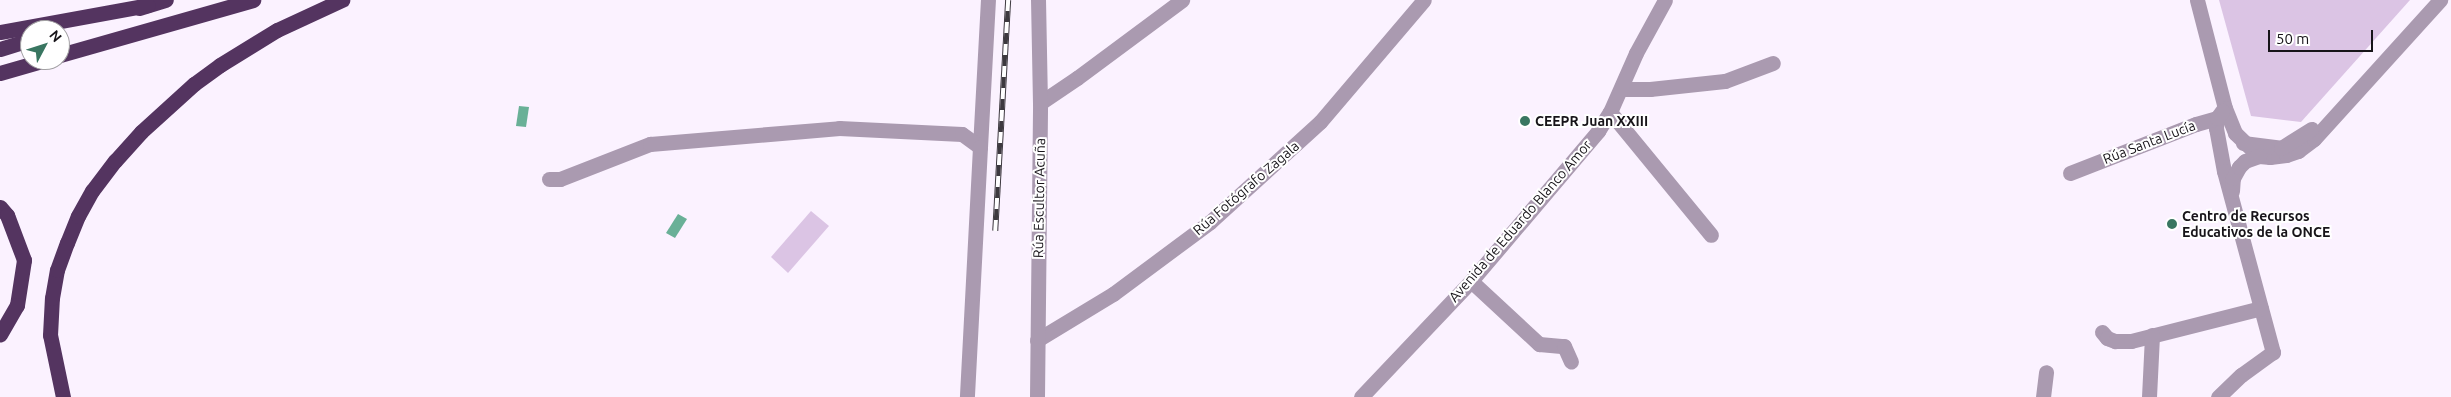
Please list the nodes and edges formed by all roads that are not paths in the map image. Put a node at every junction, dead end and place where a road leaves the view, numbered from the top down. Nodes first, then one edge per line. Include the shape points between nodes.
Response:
1 (166, 0) edge
2 (253, 0) edge
3 (342, 0) edge
4 (988, 0) edge
5 (1038, 0) edge
6 (1182, 0) edge
7 (1424, 0) edge
8 (1665, 0) edge
9 (2196, 0) edge
10 (2429, 0) edge
11 (2440, 0) edge
12 (148, 5) junction
13 (70, 28) edge
14 (0, 32) edge
15 (20, 43) edge
16 (0, 48) edge
17 (70, 53) edge
18 (1772, 63) dead end
19 (20, 67) edge
20 (0, 73) edge
21 (1622, 89) junction
22 (1040, 102) junction
23 (1610, 112) junction
24 (2221, 113) junction
25 (2243, 143) junction
26 (980, 147) junction
27 (2259, 156) junction
28 (2070, 173) dead end
29 (549, 179) dead end
30 (2232, 195) junction
31 (0, 207) edge
32 (1711, 235) dead end
33 (1471, 281) junction
34 (2262, 308) junction
35 (2102, 332) dead end
36 (0, 335) edge
37 (2152, 335) junction
38 (1038, 340) junction
39 (1571, 362) dead end
40 (2046, 372) dead end
41 (64, 397) edge
42 (967, 397) edge
43 (1037, 397) edge
44 (1361, 397) edge
45 (2042, 397) edge
46 (2149, 397) edge
47 (2218, 397) edge

1 - 12 highway
2 - 17 highway
3 - 41 highway via 277,30 194,84 141,132 92,191 67,243 57,270 52,298 50,335
4 - 26 street
5 - 22 street, Rúa Escultor Acuña
6 - 22 street
7 - 38 street, Rúa Fotógrafo Zagala via 1320,122 1210,222 1113,294
8 - 21 street, Avenida de Eduardo Blanco Amor via 1636,53
9 - 24 street
10 - 25 street via 2308,133 2281,148
11 - 27 street via 2306,146 2286,156
12 - 13 highway
12 - 14 highway
15 - 16 highway
18 - 21 street via 1725,81 1650,90
19 - 20 highway
21 - 23 street, Avenida de Eduardo Blanco Amor
22 - 38 street, Rúa Escultor Acuña
23 - 32 street
23 - 33 street, Avenida de Eduardo Blanco Amor via 1598,131
24 - 25 street
24 - 28 street, Rúa Santa Lucía
24 - 30 street via 2216,128
25 - 27 street
26 - 29 street via 962,134 839,128 650,144 560,179
26 - 42 street
27 - 30 street via 2239,167 2233,178
30 - 34 street
31 - 36 highway via 7,215 24,260 17,305
33 - 39 street via 1539,344 1564,346
33 - 44 street, Avenida de Eduardo Blanco Amor
34 - 37 street
34 - 47 street via 2273,352
35 - 37 street via 2115,341 2131,341
37 - 46 street
38 - 43 street, Rúa Escultor Acuña
40 - 45 street

